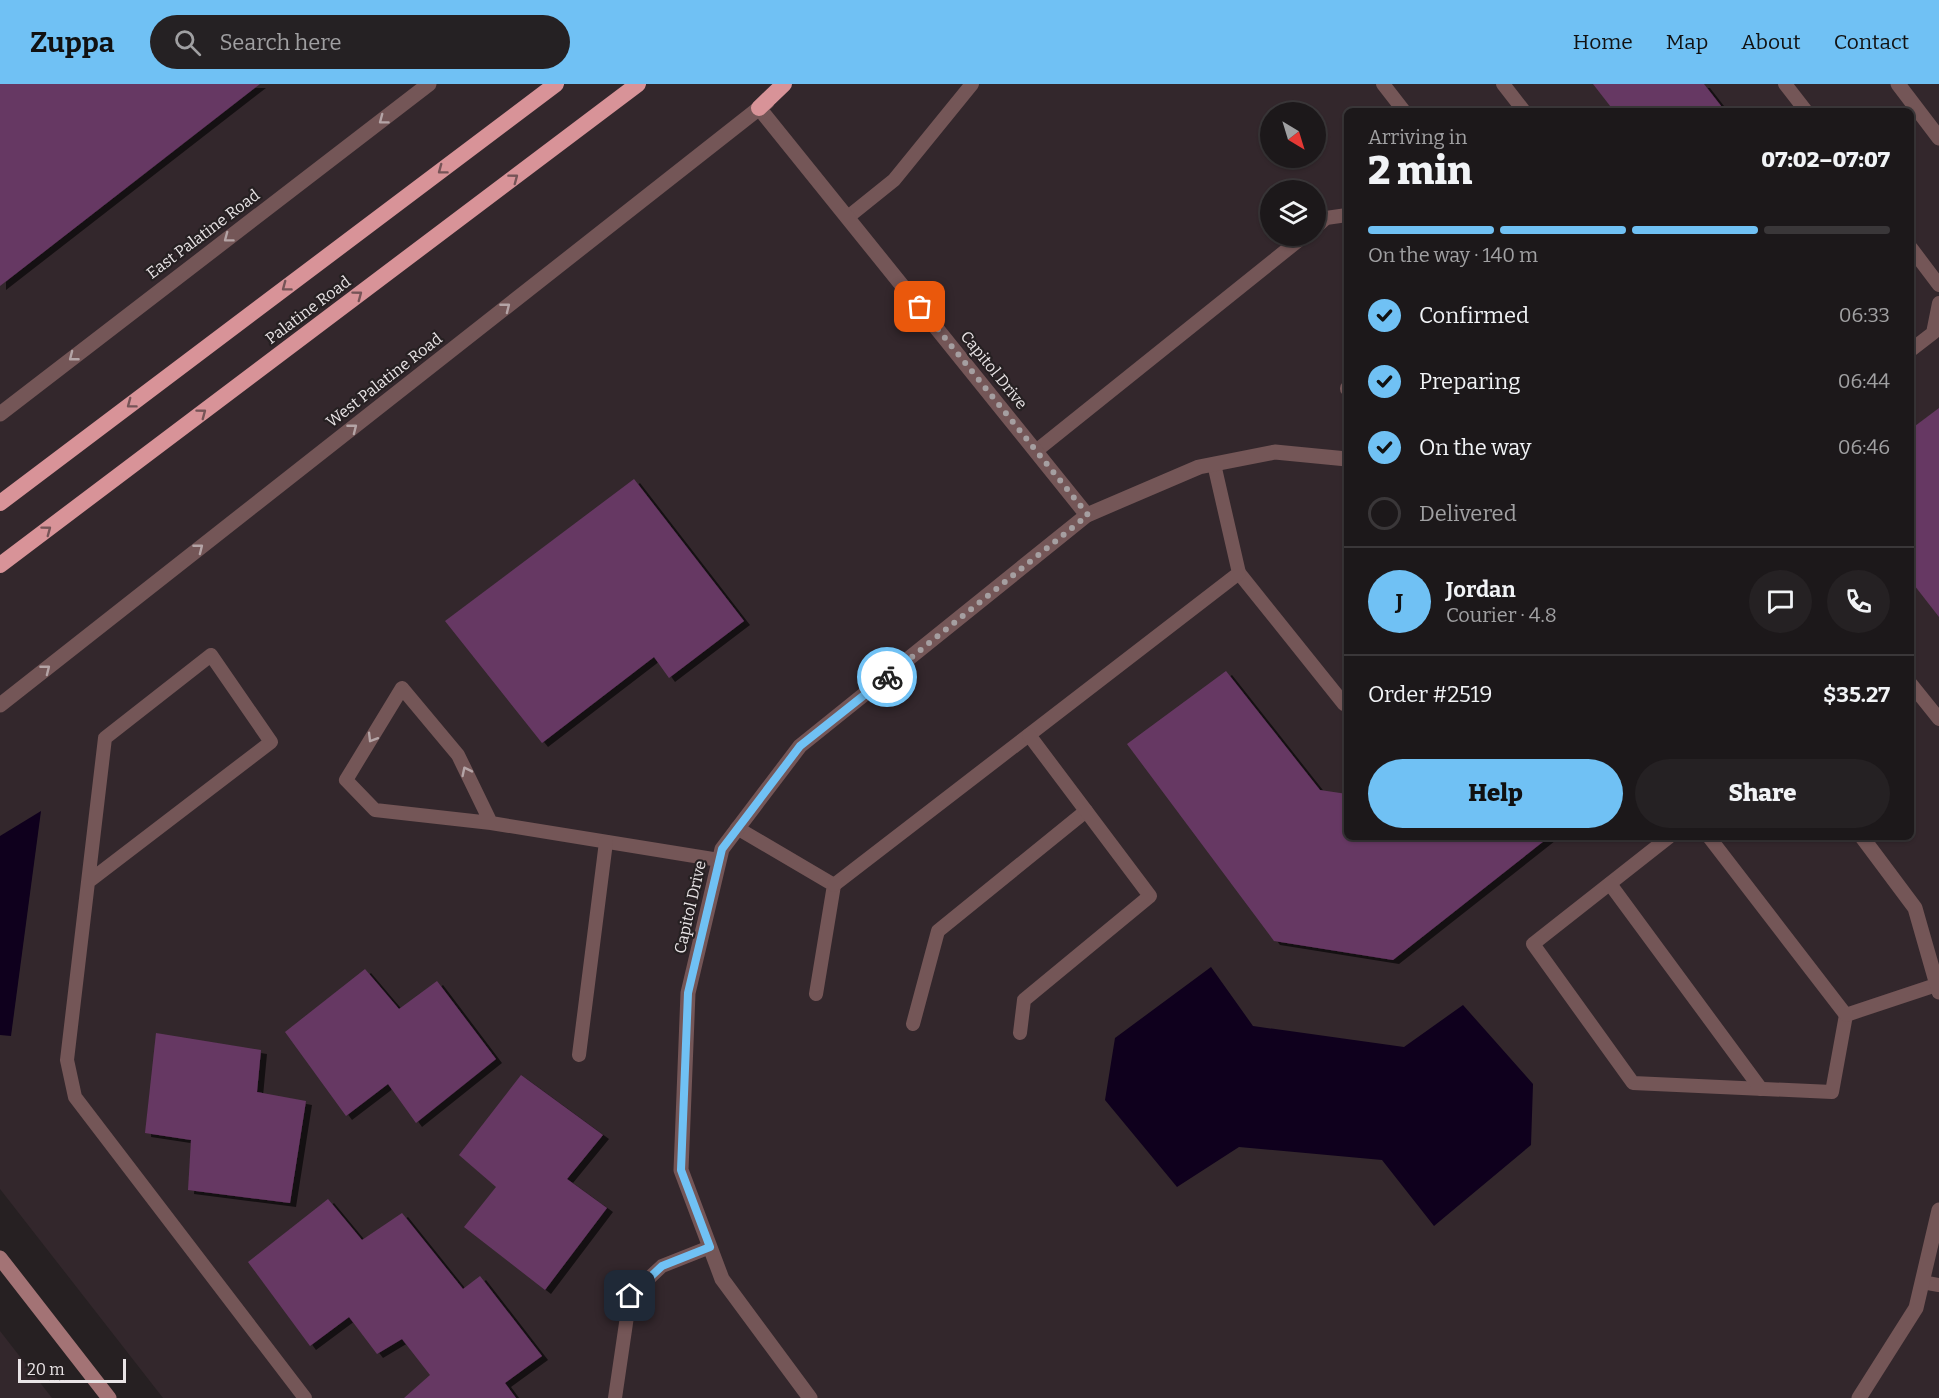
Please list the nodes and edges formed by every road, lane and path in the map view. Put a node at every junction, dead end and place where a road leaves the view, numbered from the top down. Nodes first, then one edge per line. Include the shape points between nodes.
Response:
1 (429, 84) edge
2 (556, 84) edge
3 (638, 84) edge
4 (784, 84) edge
5 (791, 84) edge
6 (972, 84) edge
7 (1383, 84) edge
8 (1503, 84) edge
9 (1785, 84) edge
10 (1898, 84) edge
11 (759, 108) junction
12 (1402, 108) edge
13 (1522, 108) edge
14 (1804, 108) edge
15 (1934, 121) edge
16 (1939, 138) edge
17 (1344, 215) edge
18 (848, 217) junction
19 (1326, 218) edge
20 (1292, 246) edge
21 (1914, 252) edge
22 (1939, 285) edge
23 (1939, 303) edge
24 (1914, 348) edge
25 (0, 414) edge
26 (1036, 451) junction
27 (1344, 459) edge
28 (1214, 464) junction
29 (0, 503) edge
30 (1088, 515) junction
31 (0, 565) edge
32 (1239, 573) junction
33 (1914, 688) edge
34 (1344, 704) edge
35 (0, 705) edge
36 (1939, 719) edge
37 (1029, 735) junction
38 (1086, 811) junction
39 (491, 823) junction
40 (737, 828) junction
41 (1665, 840) edge
42 (1711, 840) edge
43 (1864, 840) edge
44 (606, 842) junction
45 (719, 860) junction
46 (88, 882) junction
47 (1610, 884) junction
48 (834, 885) junction
49 (1938, 987) edge
50 (816, 994) dead end
51 (1846, 1016) junction
52 (913, 1024) dead end
53 (1020, 1033) dead end
54 (579, 1055) dead end
55 (1761, 1089) junction
56 (1939, 1210) edge
57 (710, 1247) junction
58 (0, 1258) edge
59 (1922, 1282) junction
60 (1939, 1285) edge
61 (109, 1398) edge
62 (305, 1398) edge
63 (615, 1398) edge
64 (810, 1398) edge
65 (1859, 1398) edge

1 -> 25 street, East Palatine Road
2 -> 29 highway, Palatine Road
31 -> 3 highway, Palatine Road
4 - 11 highway
5 - 11 street, West Palatine Road
6 - 18 lane via 894,180
7 - 12 lane
8 - 13 lane
9 - 14 lane
10 - 15 street
11 - 18 street, Capitol Drive
35 -> 11 street, West Palatine Road
15 - 16 street
17 - 19 lane
18 - 26 street, Capitol Drive
20 - 26 lane
21 - 22 lane
23 - 24 lane via 1933,333
26 - 30 street, Capitol Drive
27 - 28 street, Capitol Drive via 1275,452
28 - 30 street, Capitol Drive
28 - 32 lane
30 - 40 street, Capitol Drive via 800,746
32 - 34 lane
32 - 37 lane
33 - 36 lane
37 - 38 lane
37 - 48 lane
38 - 52 lane via 938,931
38 - 53 lane via 1150,896 1024,1000
39 -> 39 lane via 458,755 402,688 346,780 375,810
39 - 44 lane
40 - 45 street, Capitol Drive
40 - 48 lane
41 - 47 lane
42 - 51 lane
43 - 49 street via 1915,908
44 - 45 lane
44 - 54 lane
45 - 57 street, Capitol Drive via 688,993 681,1170
46 - 46 lane via 105,738 211,655 271,742
46 - 62 lane via 67,1060 75,1097
47 - 55 lane
47 - 55 lane via 1533,944 1633,1083
48 - 50 lane
49 - 51 lane
51 - 55 lane via 1832,1092
56 - 59 street
57 - 63 lane via 662,1266 630,1296
57 - 64 street, Capitol Drive via 722,1280
58 - 61 main road
59 - 60 lane
59 - 65 street via 1916,1308

